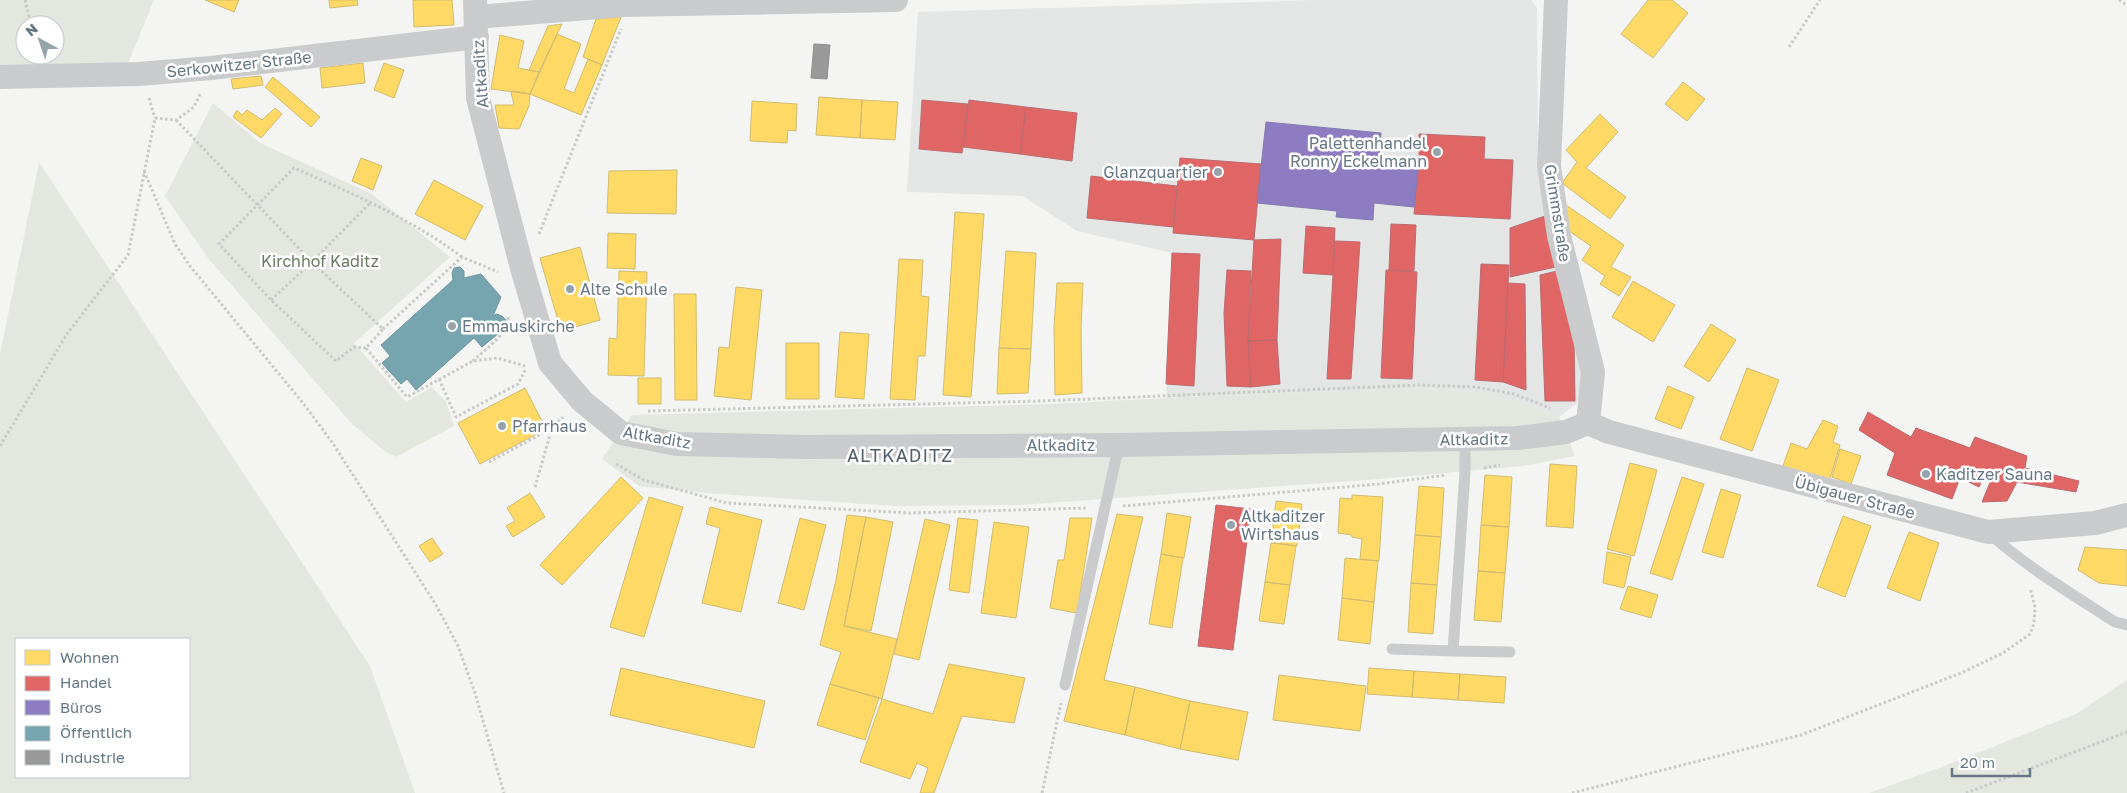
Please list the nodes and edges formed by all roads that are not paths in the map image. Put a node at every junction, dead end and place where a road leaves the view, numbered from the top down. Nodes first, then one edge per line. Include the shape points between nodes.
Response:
1 (896, 0) edge
2 (1556, 0) edge
3 (476, 18) edge
4 (0, 77) edge
5 (1582, 426) junction
6 (1465, 439) junction
7 (1119, 445) junction
8 (2127, 515) edge
9 (1988, 532) junction
10 (2127, 626) edge
11 (1392, 649) dead end
12 (1453, 651) junction
13 (1510, 652) dead end
14 (1065, 685) road end

1 - 3 street, Serkowitzer Straße via 624,5
2 - 5 street, Grimmstraße via 1549,166 1559,236 1593,372
3 - 4 street, Serkowitzer Straße via 211,68 139,74
3 - 7 street, Altkaditz via 478,98 522,268 539,365 621,433 677,444 806,447
5 - 6 street, Altkaditz via 1566,432 1518,438
5 - 9 street, Übigauer Straße
6 - 7 street, Altkaditz
6 - 12 lane
7 - 14 lane, Altkaditz
8 - 9 street, Übigauer Straße via 2095,523
9 - 10 lane via 2023,562 2115,622
11 - 12 lane
12 - 13 lane

